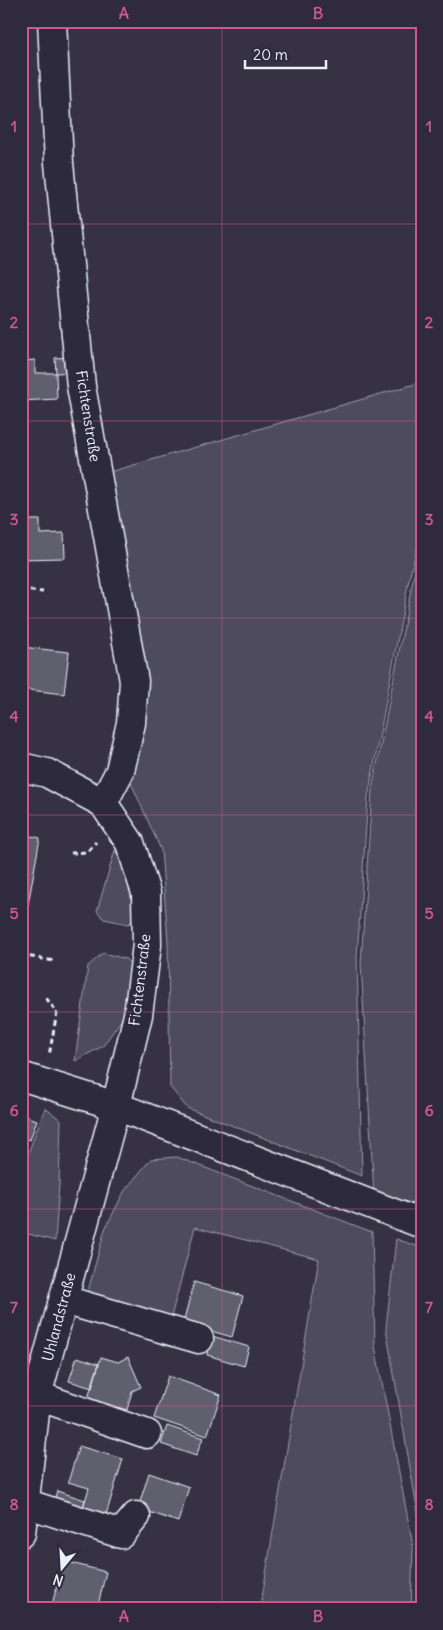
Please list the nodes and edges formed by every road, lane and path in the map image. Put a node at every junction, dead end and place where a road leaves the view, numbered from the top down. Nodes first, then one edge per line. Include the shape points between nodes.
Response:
1 (52, 21) edge
2 (21, 428) edge
3 (30, 428) dead end
4 (21, 590) edge
5 (43, 592) dead end
6 (21, 768) edge
7 (103, 803) junction
8 (21, 955) edge
9 (54, 961) dead end
10 (46, 998) dead end
11 (32, 1080) edge
12 (116, 1106) junction
13 (422, 1224) edge
14 (64, 1300) junction
15 (199, 1339) dead end
16 (29, 1393) edge
17 (147, 1434) dead end
18 (25, 1503) junction
19 (136, 1516) dead end
20 (21, 1532) edge

1 - 7 street, Fichtenstraße via 59,163 82,386 134,681 131,723 120,771
2 - 3 path
4 - 5 path
6 - 7 street, Fichtenstraße via 47,773
7 - 12 street, Fichtenstraße via 130,842 146,893 147,945 138,1015
8 - 9 path
10 - 11 path via 58,1012
11 - 12 street
12 - 13 street
12 - 14 street, Uhlandstraße
14 - 15 street
14 - 16 street, Uhlandstraße
16 - 17 street
16 - 18 street, Uhlandstraße
18 - 19 street via 121,1534
18 - 20 street, Uhlandstraße

